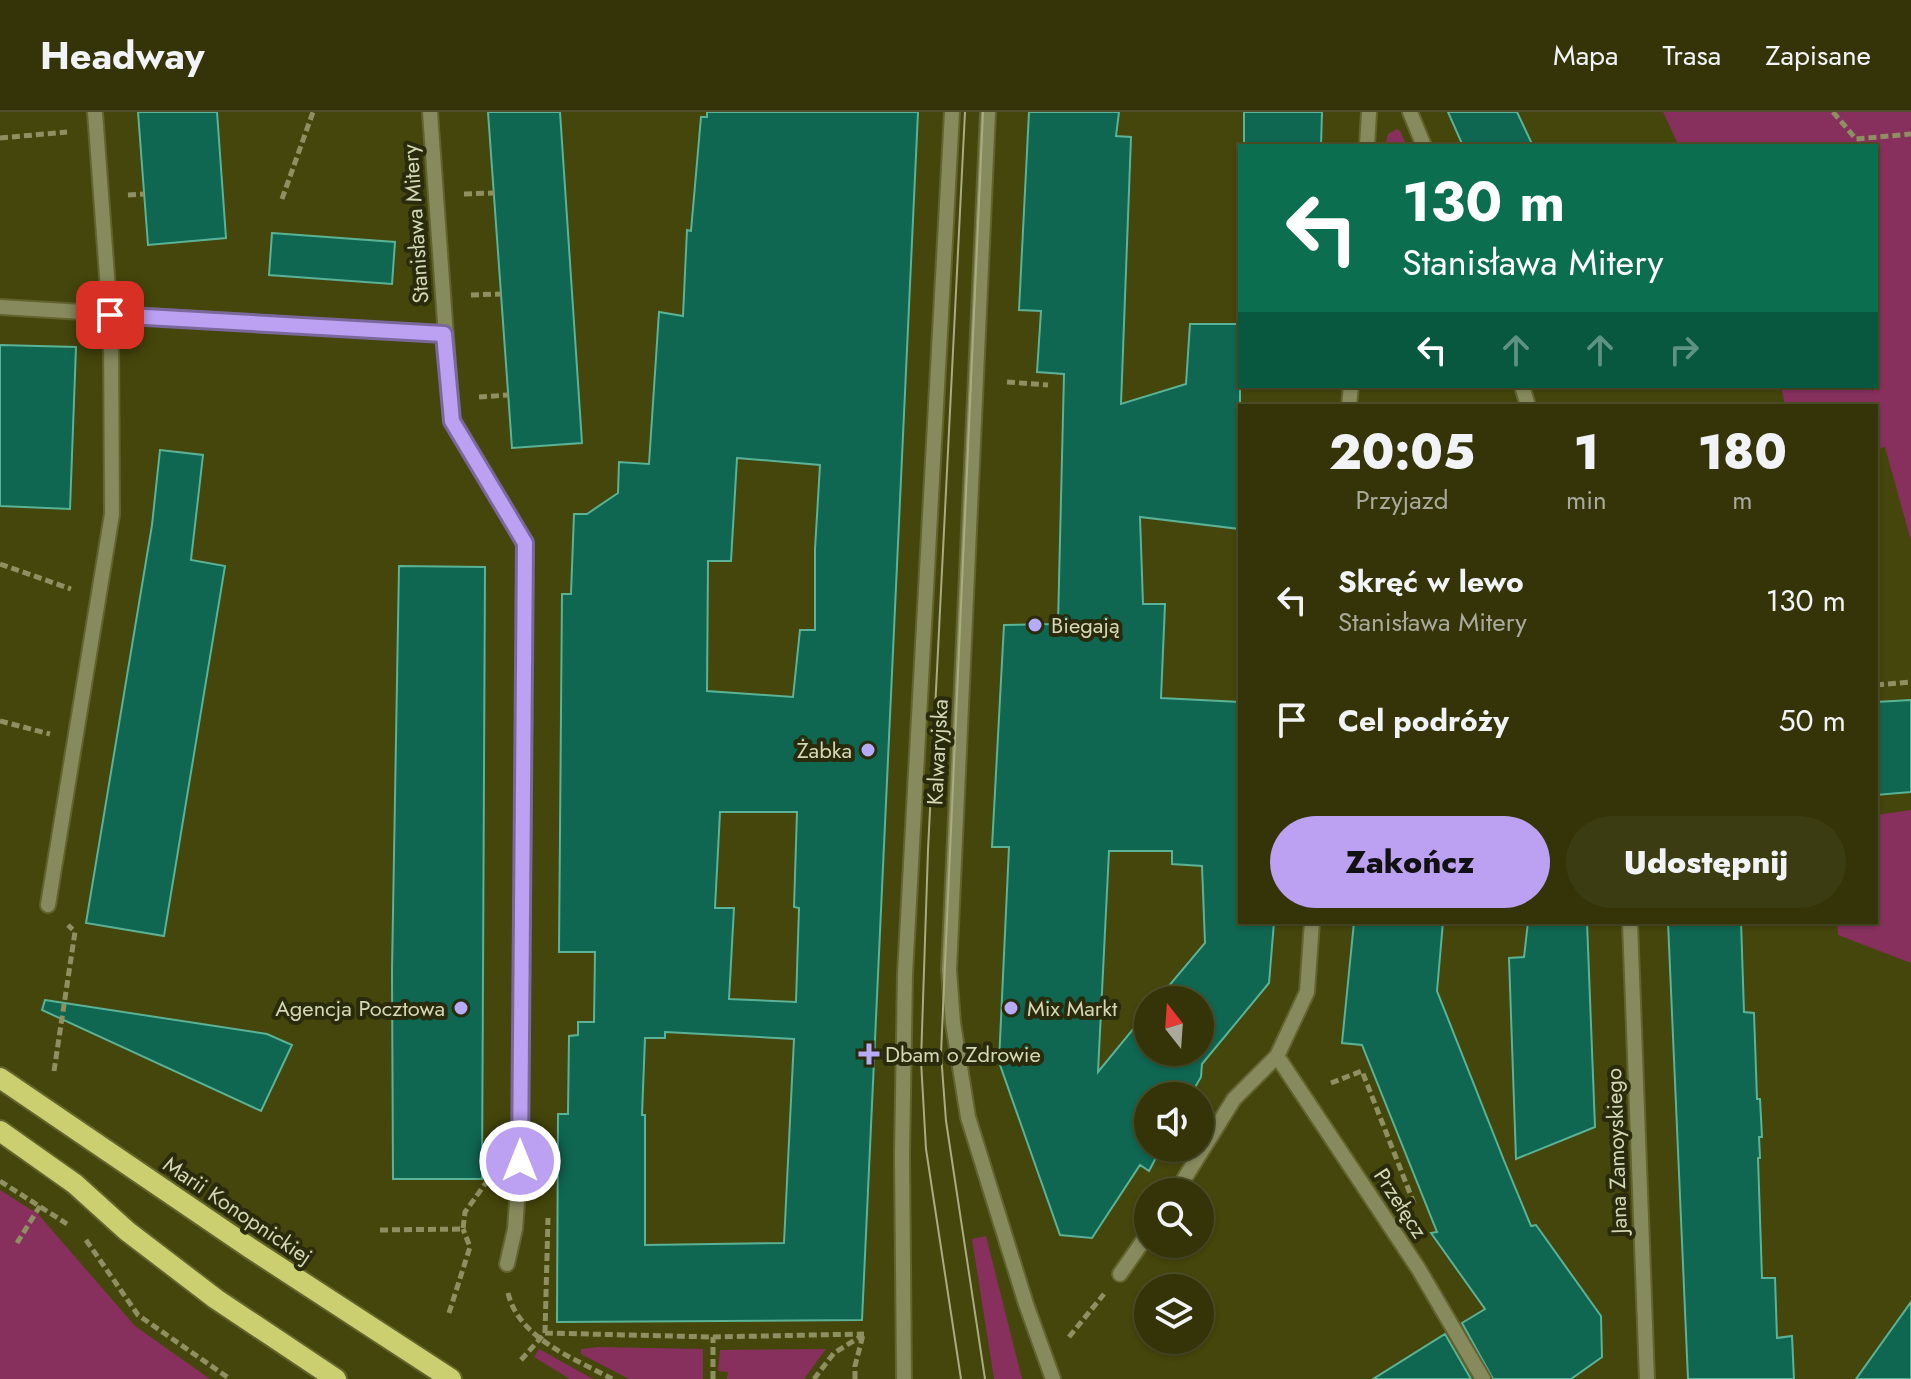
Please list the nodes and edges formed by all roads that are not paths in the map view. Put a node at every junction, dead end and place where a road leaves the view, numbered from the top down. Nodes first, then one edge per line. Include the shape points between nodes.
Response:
1 (95, 112) edge
2 (430, 112) edge
3 (952, 112) edge
4 (988, 112) edge
5 (1369, 112) edge
6 (1410, 112) edge
7 (1367, 144) edge
8 (1423, 144) edge
9 (0, 307) edge
10 (110, 315) junction
11 (444, 334) junction
12 (48, 905) road end
13 (1312, 924) edge
14 (1630, 924) edge
15 (1277, 1056) junction
16 (0, 1078) edge
17 (0, 1131) edge
18 (1185, 1178) edge
19 (1134, 1254) edge
20 (507, 1264) road end
21 (1120, 1274) road end
22 (336, 1379) edge
23 (451, 1379) edge
24 (904, 1379) edge
25 (1053, 1379) edge
26 (1483, 1379) edge
27 (1647, 1379) edge

1 - 10 street
2 - 11 street, Stanisława Mitery
3 - 24 street, Kalwaryjska via 905,974
4 - 25 street, Kalwaryjska via 949,970 968,1117
5 - 7 street
6 - 8 street
9 - 10 street, Stanisława Mitery
10 - 11 street, Stanisława Mitery
10 - 12 street via 112,514
11 - 20 street, Stanisława Mitery via 452,421 525,543 520,1161
13 - 15 street via 1307,992
14 - 27 street, Jana Zamoyskiego
15 - 18 street via 1234,1099
15 - 26 street, Przełęcz via 1418,1268
16 - 23 main road, Marii Konopnickiej
17 - 22 main road via 75,1184 216,1299
19 - 21 street

